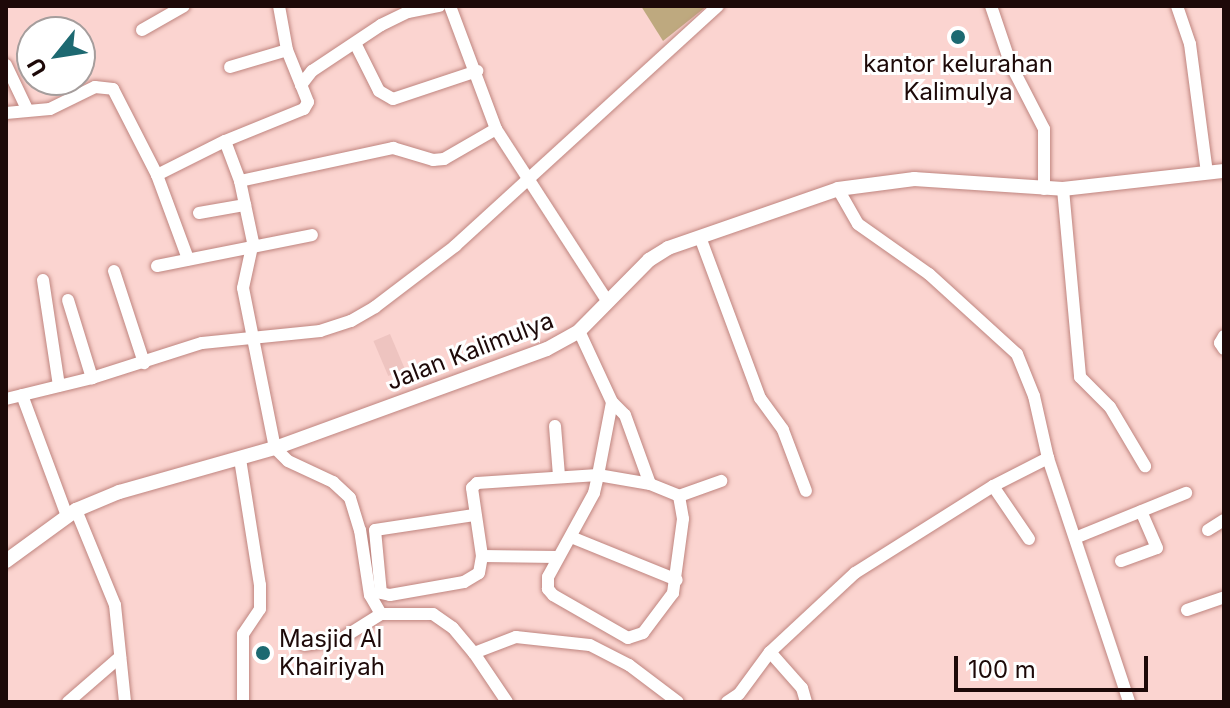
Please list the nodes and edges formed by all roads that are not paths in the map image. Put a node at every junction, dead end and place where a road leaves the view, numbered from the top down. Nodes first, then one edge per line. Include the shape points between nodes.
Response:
1 (279, 6) edge
2 (439, 6) edge
3 (450, 6) edge
4 (718, 6) edge
5 (991, 6) edge
6 (1177, 6) edge
7 (181, 7) edge
8 (408, 9) edge
9 (142, 30) dead end
10 (356, 45) junction
11 (287, 50) junction
12 (6, 65) edge
13 (230, 67) dead end
14 (477, 71) junction
15 (301, 85) junction
16 (27, 109) junction
17 (6, 113) edge
18 (496, 129) junction
19 (225, 141) junction
20 (1224, 171) edge
21 (1207, 173) junction
22 (157, 175) junction
23 (240, 181) junction
24 (528, 182) junction
25 (838, 189) junction
26 (1044, 189) junction
27 (1063, 189) junction
28 (245, 205) junction
29 (199, 213) dead end
30 (312, 235) dead end
31 (700, 237) junction
32 (252, 244) junction
33 (188, 259) junction
34 (157, 266) dead end
35 (114, 271) dead end
36 (43, 280) dead end
37 (68, 300) dead end
38 (608, 302) junction
39 (579, 331) junction
40 (255, 335) junction
41 (1224, 336) edge
42 (1224, 349) edge
43 (144, 363) junction
44 (92, 378) junction
45 (59, 386) junction
46 (11, 395) edge
47 (612, 402) junction
48 (555, 426) dead end
49 (275, 448) junction
50 (1048, 458) junction
51 (240, 459) junction
52 (1145, 466) dead end
53 (598, 475) junction
54 (559, 476) junction
55 (721, 481) dead end
56 (650, 484) junction
57 (993, 486) junction
58 (806, 491) dead end
59 (1186, 493) dead end
60 (679, 496) junction
61 (1141, 511) junction
62 (71, 513) junction
63 (474, 515) junction
64 (1224, 520) edge
65 (1208, 530) dead end
66 (571, 537) junction
67 (1075, 538) junction
68 (1029, 539) dead end
69 (482, 556) junction
70 (557, 557) junction
71 (6, 561) edge
72 (1121, 561) dead end
73 (677, 580) junction
74 (1224, 597) edge
75 (1187, 610) dead end
76 (381, 614) junction
77 (304, 645) dead end
78 (770, 652) junction
79 (474, 653) junction
80 (120, 657) junction
81 (68, 702) edge
82 (125, 702) edge
83 (243, 702) edge
84 (507, 702) edge
85 (676, 702) edge
86 (727, 702) edge
87 (806, 702) edge
88 (1129, 702) edge

1 - 11 street
2 - 8 street
3 - 14 street
4 - 24 street
5 - 26 street via 1011,65 1044,129
6 - 21 street via 1190,44
7 - 9 street
8 - 10 street
10 - 14 street via 379,91 393,99
10 - 15 street via 312,71
11 - 13 street
11 - 15 street
12 - 16 street
14 - 18 street
15 - 19 street via 308,102 304,109
16 - 17 street
16 - 22 street via 50,109 95,87 113,89
18 - 23 street via 444,159 393,148
18 - 24 street
19 - 22 street
19 - 23 street
20 - 21 street, Jalan Kalimulya
21 - 27 street, Jalan Kalimulya
22 - 33 street
23 - 28 street
24 - 38 street
24 - 40 street via 375,307 320,331
25 - 26 street, Jalan Kalimulya via 914,179
25 - 31 street, Jalan Kalimulya
25 - 50 street via 858,224 940,283 1017,354 1034,396
26 - 27 street, Jalan Kalimulya
27 - 52 street via 1080,377 1110,407
28 - 29 street
28 - 32 street
30 - 32 street
31 - 38 street, Jalan Kalimulya via 649,260
31 - 58 street via 760,398 783,430
32 - 33 street
32 - 40 street via 243,288
33 - 34 street
35 - 43 street
36 - 45 street
37 - 44 street
38 - 39 street, Jalan Kalimulya
39 - 47 street
39 - 49 street, Jalan Kalimulya via 547,349
40 - 43 street via 202,343
40 - 49 street
41 - 42 street
43 - 44 street
44 - 45 street
45 - 46 street
46 - 62 street
47 - 53 street
47 - 56 street via 625,415
48 - 54 street
49 - 51 street, Jalan Kalimulya
49 - 76 street via 350,498 370,595
50 - 57 street
50 - 67 street
51 - 62 street, Jalan Kalimulya via 119,492
51 - 83 street via 260,585 260,609 243,634
53 - 54 street
53 - 56 street
53 - 66 street
54 - 63 street via 477,483 472,488
55 - 60 street
56 - 60 street
57 - 68 street
57 - 78 street via 855,573
59 - 61 street
60 - 73 street via 683,519
61 - 67 street
61 - 72 street via 1157,548
62 - 71 street, Jalan Kalimulya
62 - 80 street via 115,605
63 - 69 street
63 - 69 street via 375,530 379,589 390,595 464,582 479,573
64 - 65 street
66 - 70 street
66 - 73 street
67 - 88 street
69 - 70 street
70 - 73 street via 548,577 553,595 628,638 651,624
74 - 75 street
76 - 77 street via 341,639
76 - 79 street via 433,614
78 - 86 street
78 - 87 street via 802,688
79 - 84 street
79 - 85 street via 516,637 590,645 629,665
80 - 81 street
80 - 82 street

